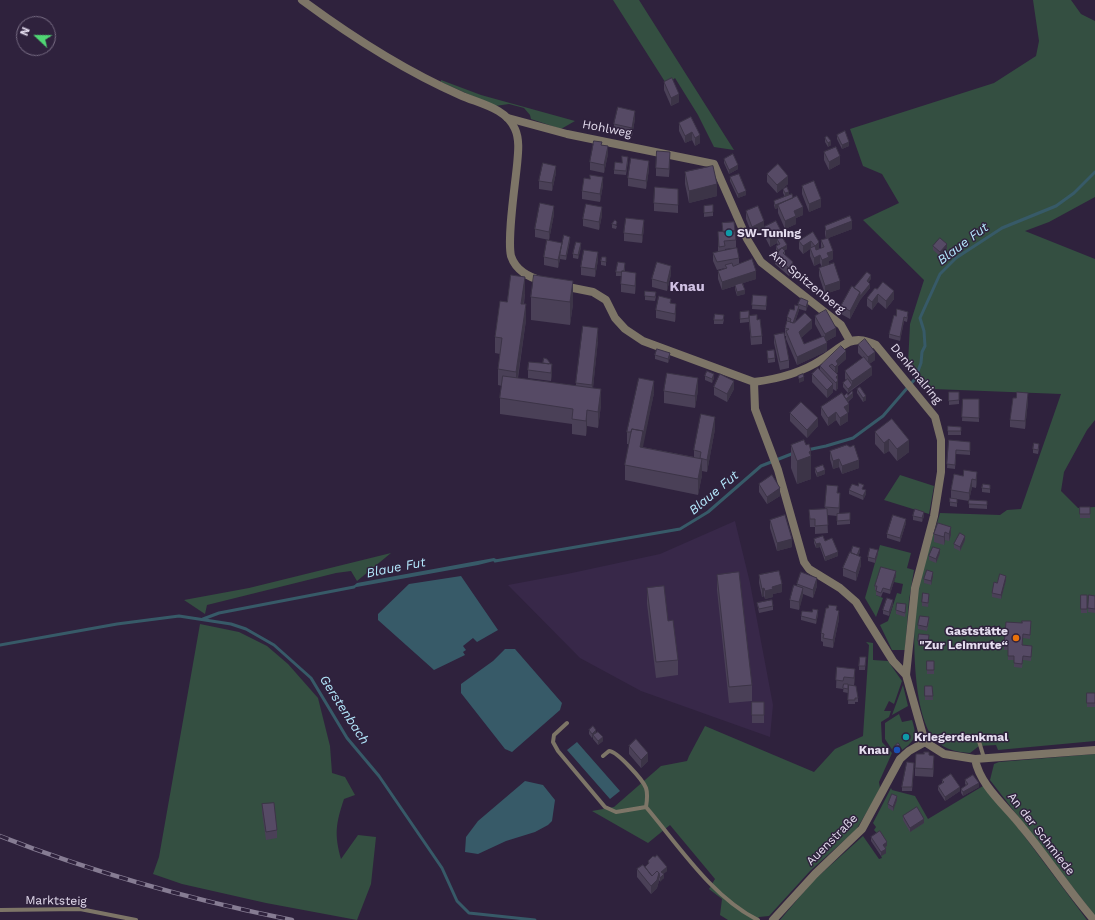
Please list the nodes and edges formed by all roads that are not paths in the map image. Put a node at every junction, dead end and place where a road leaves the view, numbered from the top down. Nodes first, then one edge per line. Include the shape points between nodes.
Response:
1 (302, 0) edge
2 (508, 118) junction
3 (704, 160) joint
4 (850, 341) junction
5 (754, 382) junction
6 (906, 675) junction
7 (566, 723) dead end
8 (978, 738) dead end
9 (925, 742) junction
10 (1095, 750) edge
11 (603, 756) dead end
12 (984, 759) junction
13 (975, 760) junction
14 (646, 807) junction
15 (0, 910) edge
16 (136, 920) edge
17 (758, 920) edge
18 (773, 920) edge
19 (1094, 920) edge

1 - 2 street, Hohlweg via 371,49 430,82 496,110
2 - 3 street, Hohlweg via 567,134
2 - 5 street via 516,130 519,148 511,238 511,256 517,267 526,276 594,292 606,300 615,318 625,329 643,341
3 - 4 street, Am Spitzenberg via 714,164 747,239 761,262 841,325
4 - 5 street via 820,361 799,371 772,380
4 - 6 street, Denkmalring via 864,340 876,345 935,417 939,428 941,472 934,516 915,588
5 - 6 street, Denkmalring via 755,409 778,470 804,562 809,569 840,588 856,602 893,661
6 - 9 street, Denkmalring
7 - 14 lane via 554,735 553,742 605,807 616,812
8 - 12 lane
9 - 13 street via 944,754
9 - 18 street, Auenstraße via 900,759 862,829 815,874
10 - 12 street
11 - 14 lane via 613,751 637,776 646,788
12 - 13 street
13 - 19 street, An der Schmiede via 977,770 986,783
14 - 17 lane via 723,896
15 - 16 lane, Marktsteig via 80,909

